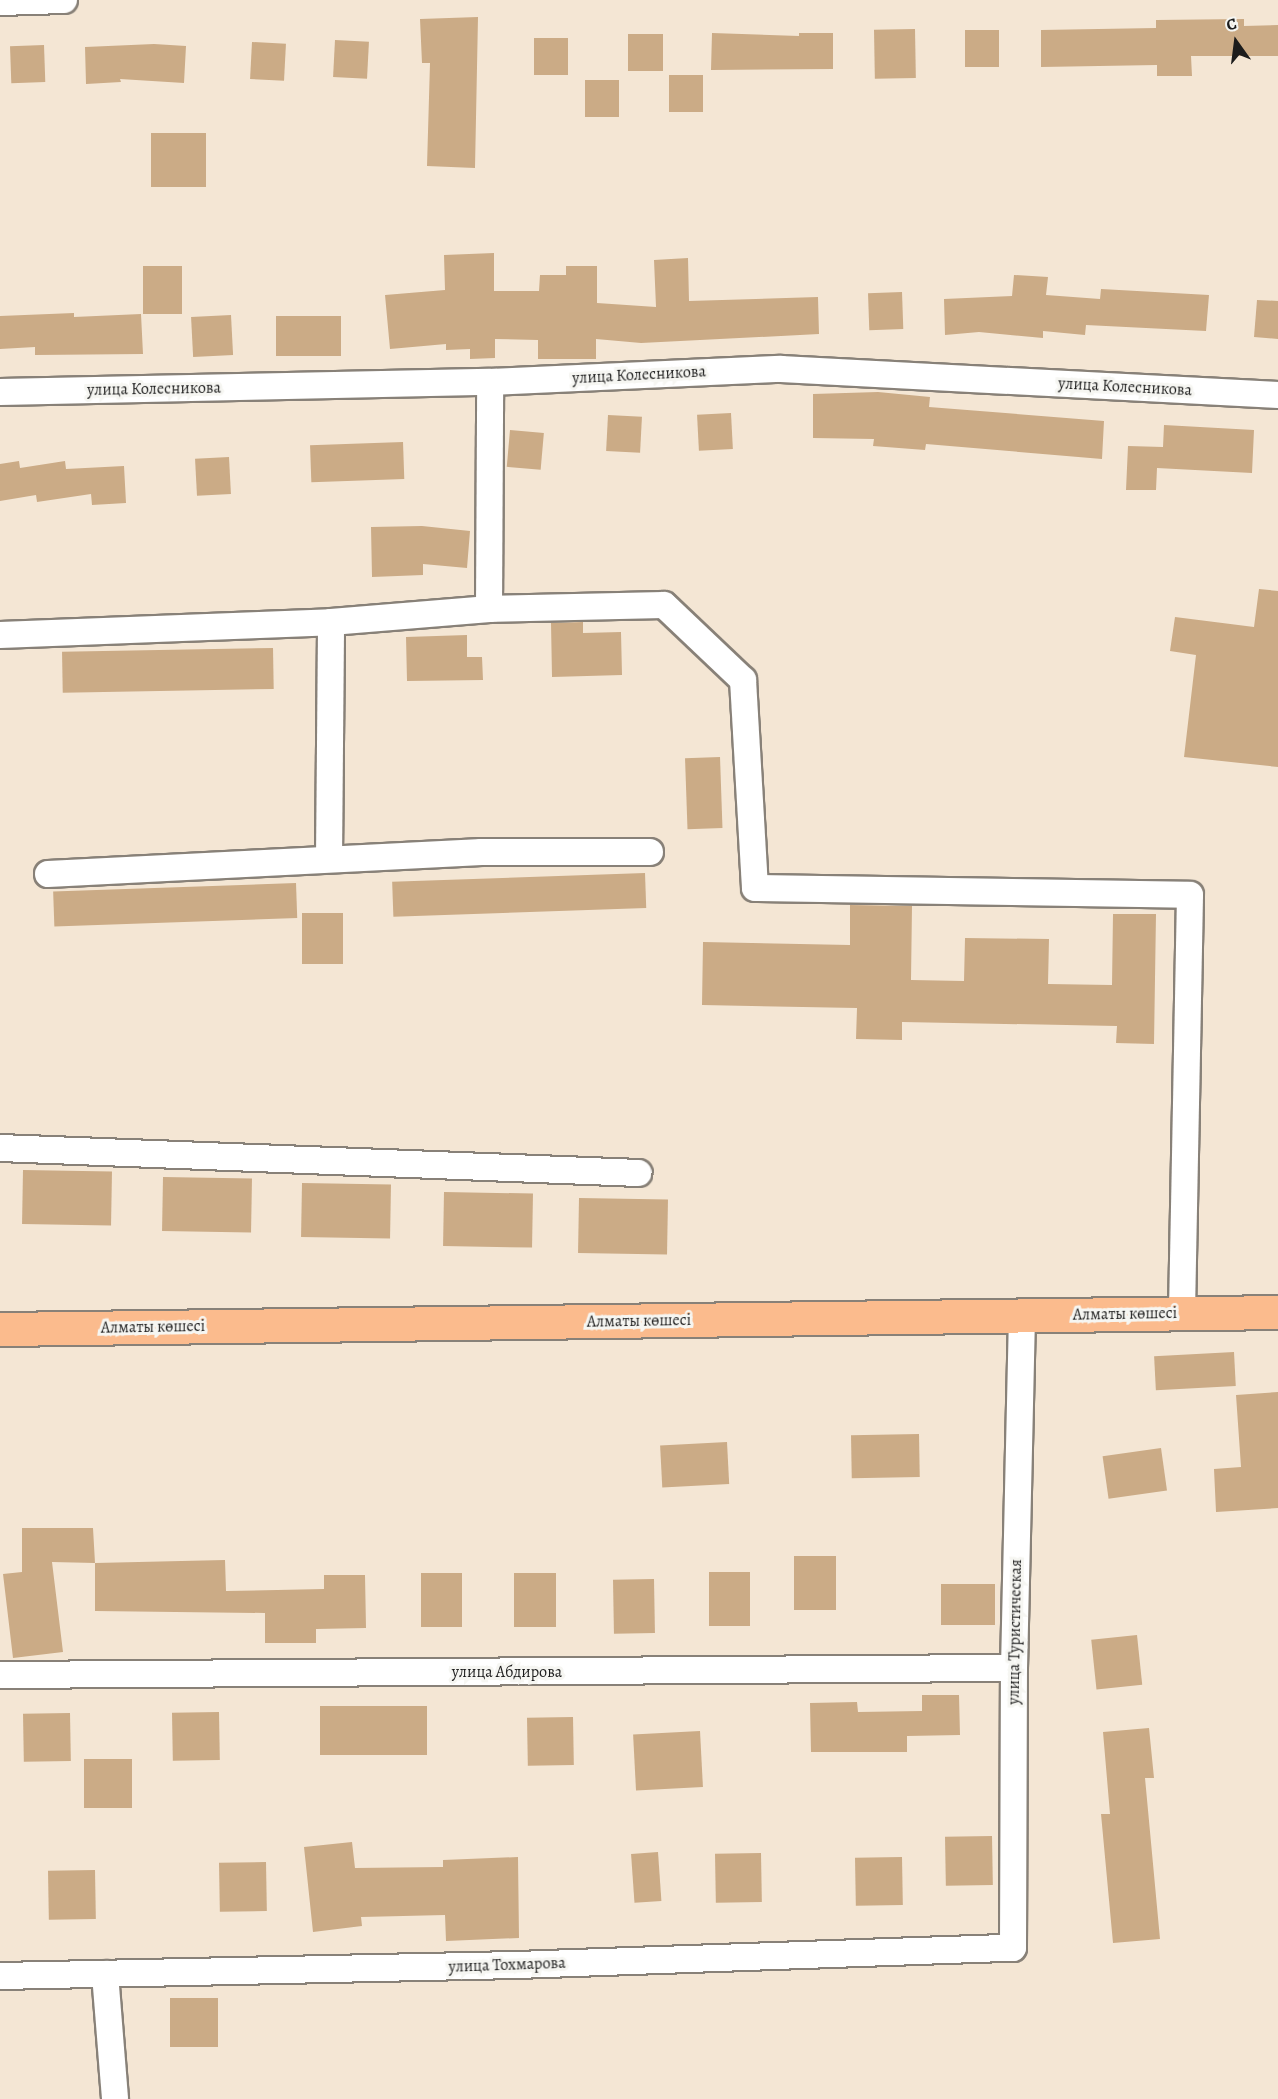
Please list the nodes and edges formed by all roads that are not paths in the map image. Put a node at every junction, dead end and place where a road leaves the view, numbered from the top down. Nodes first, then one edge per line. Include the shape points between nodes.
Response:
1 (64, 0) edge
2 (0, 2) edge
3 (490, 382) junction
4 (0, 393) edge
5 (1278, 395) edge
6 (489, 609) junction
7 (331, 622) junction
8 (0, 635) edge
9 (650, 852) dead end
10 (328, 859) junction
11 (48, 874) dead end
12 (0, 1148) edge
13 (639, 1173) dead end
14 (1278, 1312) edge
15 (1182, 1314) junction
16 (1022, 1316) junction
17 (0, 1329) edge
18 (1014, 1668) junction
19 (0, 1675) edge
20 (1013, 1948) joint
21 (105, 1974) junction
22 (0, 1976) edge
23 (115, 2099) edge

1 - 2 street
3 - 4 street, улица Колесникова
3 - 5 street, улица Колесникова via 781,369
3 - 6 street
6 - 7 street
6 - 15 street via 664,605 742,680 755,888 1190,895
7 - 8 street
7 - 10 street
9 - 10 street via 481,852
10 - 11 street
12 - 13 street
14 - 15 main road, Алматы көшесі
15 - 16 main road, Алматы көшесі
16 - 17 main road, Алматы көшесі
16 - 18 street, улица Туристическая
18 - 19 street, улица Абдирова
18 - 20 street, улица Туристическая
20 - 21 street, улица Тохмарова
21 - 22 street, улица Тохмарова
21 - 23 street

